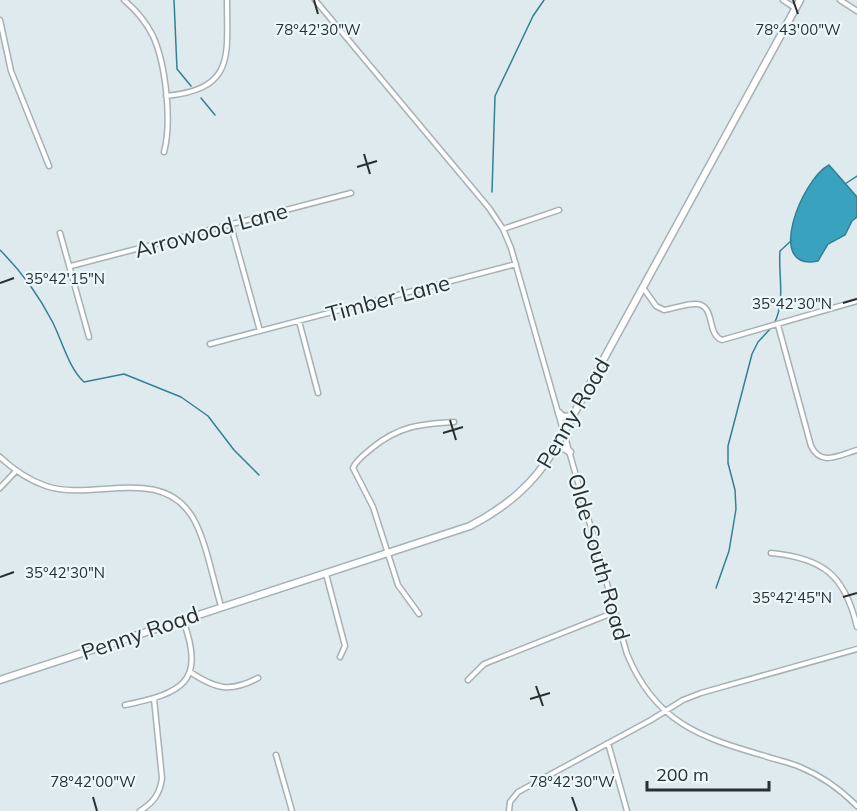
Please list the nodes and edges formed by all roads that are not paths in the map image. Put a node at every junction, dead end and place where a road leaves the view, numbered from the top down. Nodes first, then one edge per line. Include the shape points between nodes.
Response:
1 (124, 0) edge
2 (227, 0) edge
3 (315, 0) edge
4 (783, 0) edge
5 (800, 0) edge
6 (840, 0) edge
7 (796, 8) junction
8 (857, 11) edge
9 (0, 20) edge
10 (166, 96) junction
11 (164, 152) dead end
12 (49, 166) dead end
13 (351, 193) dead end
14 (559, 210) dead end
15 (231, 226) junction
16 (503, 229) junction
17 (60, 233) dead end
18 (516, 264) junction
19 (70, 266) junction
20 (644, 289) junction
21 (857, 301) edge
22 (299, 321) junction
23 (778, 325) junction
24 (260, 331) junction
25 (89, 337) dead end
26 (210, 344) dead end
27 (318, 393) dead end
28 (559, 413) junction
29 (573, 416) junction
30 (454, 422) dead end
31 (564, 432) junction
32 (554, 450) junction
33 (857, 450) edge
34 (570, 452) junction
35 (0, 457) edge
36 (15, 472) junction
37 (0, 488) edge
38 (388, 553) junction
39 (771, 553) dead end
40 (325, 573) junction
41 (221, 606) junction
42 (615, 612) junction
43 (419, 614) dead end
44 (183, 619) junction
45 (857, 627) edge
46 (857, 650) edge
47 (340, 657) dead end
48 (190, 672) junction
49 (258, 678) dead end
50 (0, 680) edge
51 (468, 680) dead end
52 (153, 699) junction
53 (125, 705) dead end
54 (664, 711) junction
55 (608, 743) junction
56 (276, 755) dead end
57 (857, 806) edge
58 (140, 811) edge
59 (292, 811) edge
60 (510, 811) edge
61 (627, 811) edge

1 - 10 street via 154,38
2 - 10 street via 227,54 219,74 199,90
3 - 16 street, Olde South Road
4 - 7 street
5 - 7 street, Penny Road
6 - 8 street
7 - 20 street, Penny Road
9 - 12 street via 11,71
10 - 11 street via 168,128
13 - 15 street, Arrowood Lane
14 - 16 street
15 - 19 street, Arrowood Lane
15 - 24 street
16 - 18 street, Olde South Road
17 - 19 street
18 - 22 street, Timber Lane
18 - 28 street, Olde South Road
19 - 25 street
20 - 23 street via 656,306 664,310 697,304 704,307 716,338 722,340
20 - 29 street, Penny Road
21 - 23 street
22 - 24 street, Timber Lane
22 - 27 street
23 - 33 street via 815,454 822,459
24 - 26 street, Timber Lane
28 - 29 street via 563,417
28 - 31 street, Olde South Road
29 - 31 street, Penny Road
30 - 38 street via 398,430 354,464
31 - 32 street, Penny Road
31 - 34 street, Olde South Road
32 - 34 street via 564,448
32 - 38 street, Penny Road via 533,480 493,514 470,526
34 - 42 street, Olde South Road
35 - 36 street
36 - 37 street
36 - 41 street via 47,487 73,491 140,487 173,497 193,519
38 - 40 street, Penny Road
38 - 43 street via 401,591
39 - 45 street via 799,557 829,572 848,596
40 - 41 street, Penny Road
40 - 47 street via 345,646
41 - 44 street, Penny Road
42 - 51 street via 484,664
42 - 54 street, Olde South Road via 633,669
44 - 48 street via 192,646
44 - 50 street, Penny Road
46 - 54 street via 701,693
48 - 49 street via 224,688 236,688
48 - 52 street via 177,689
52 - 53 street
52 - 58 street via 162,778 159,793
54 - 55 street
54 - 57 street, Olde South Road via 711,739 803,768 839,788
55 - 60 street via 518,792 510,802
55 - 61 street
56 - 59 street

